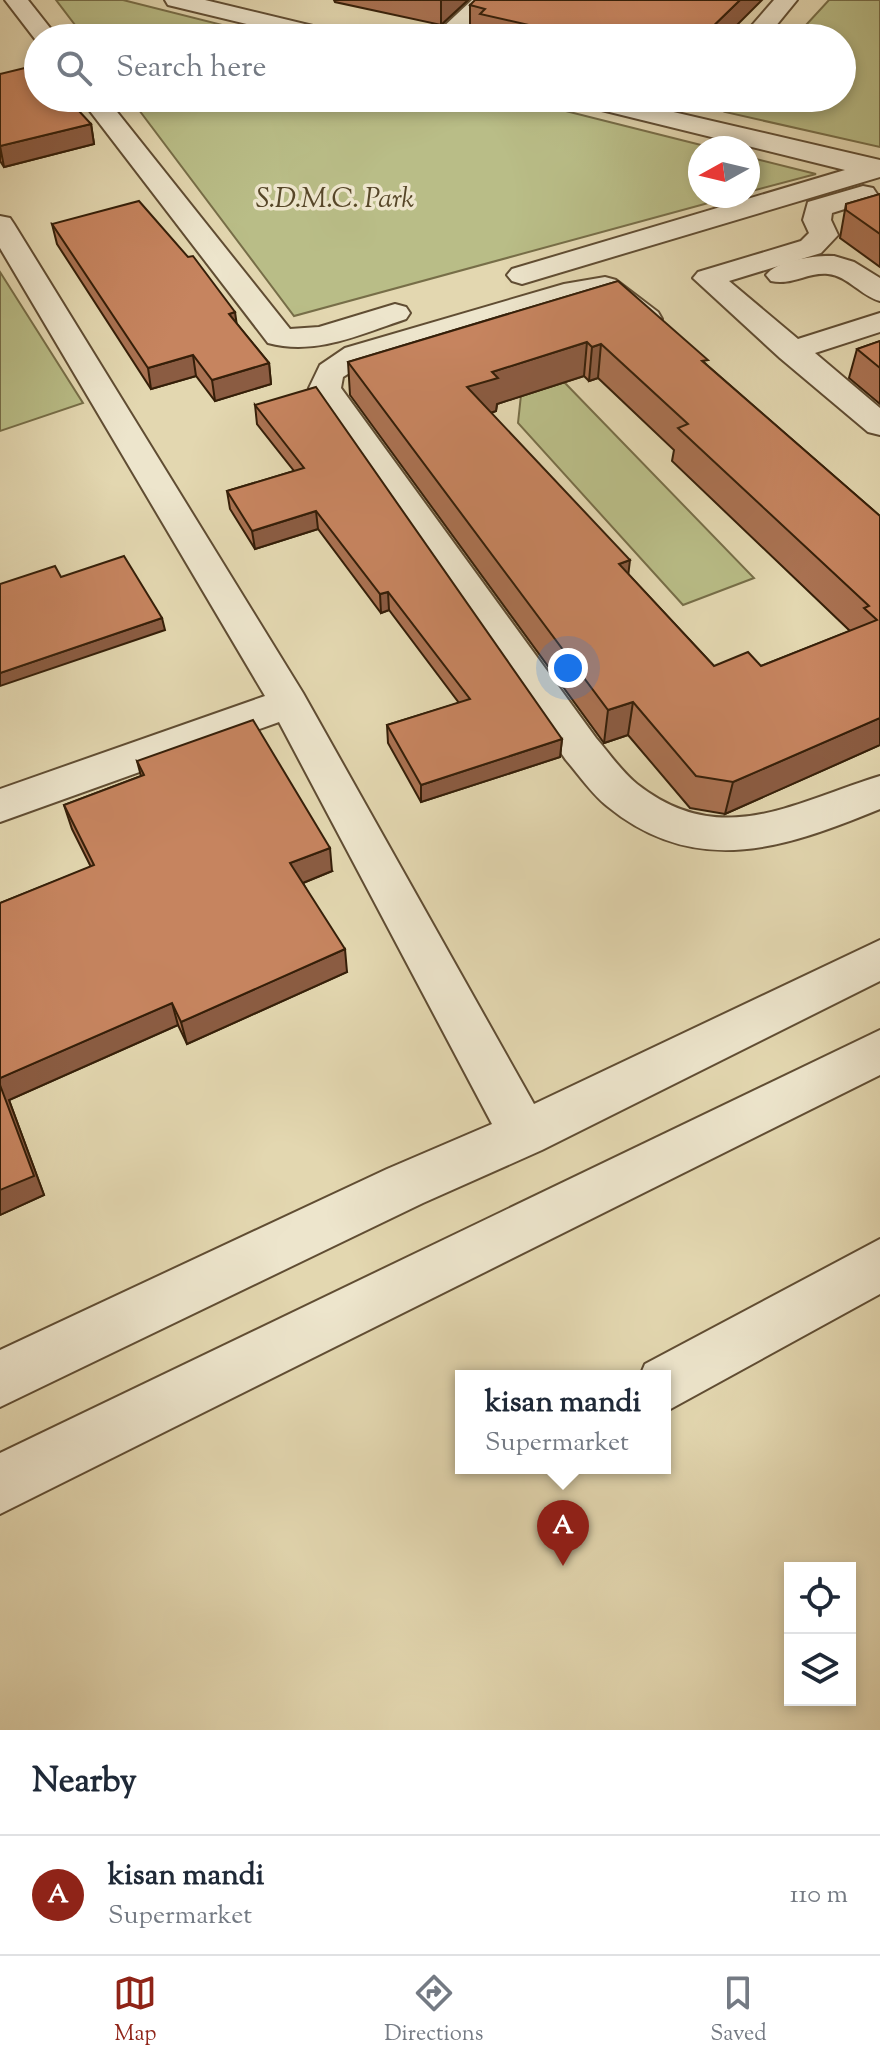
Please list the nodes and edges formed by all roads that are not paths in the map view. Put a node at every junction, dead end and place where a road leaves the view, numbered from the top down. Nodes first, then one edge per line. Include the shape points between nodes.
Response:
1 (16, 0) edge
2 (176, 0) edge
3 (486, 0) edge
4 (786, 0) edge
5 (35, 24) edge
6 (276, 24) edge
7 (459, 24) edge
8 (765, 24) edge
9 (104, 112) edge
10 (635, 112) edge
11 (879, 176) edge
12 (0, 224) edge
13 (501, 281) dead end
14 (724, 292) junction
15 (880, 292) edge
16 (426, 303) dead end
17 (880, 322) edge
18 (674, 344) edge
19 (791, 351) junction
20 (880, 425) edge
21 (289, 703) junction
22 (880, 792) edge
23 (0, 806) edge
24 (880, 959) edge
25 (880, 1051) edge
26 (524, 1134) junction
27 (880, 1265) edge
28 (0, 1379) edge
29 (671, 1381) edge
30 (0, 1484) edge

1 - 5 street
2 - 6 street
3 - 7 street
4 - 8 street
9 - 16 street via 279,336 306,339
10 - 11 street
11 - 13 street
11 - 14 street via 818,208 824,235 811,247 708,278
12 - 21 street
14 - 15 street via 833,263
14 - 19 street
17 - 19 street
18 - 22 street via 617,292 591,287 356,355 327,375 325,388 581,749 622,795 670,826 731,838 792,827
19 - 20 street
21 - 23 street
21 - 26 street
24 - 26 street
25 - 30 street
26 - 28 street
27 - 29 street

